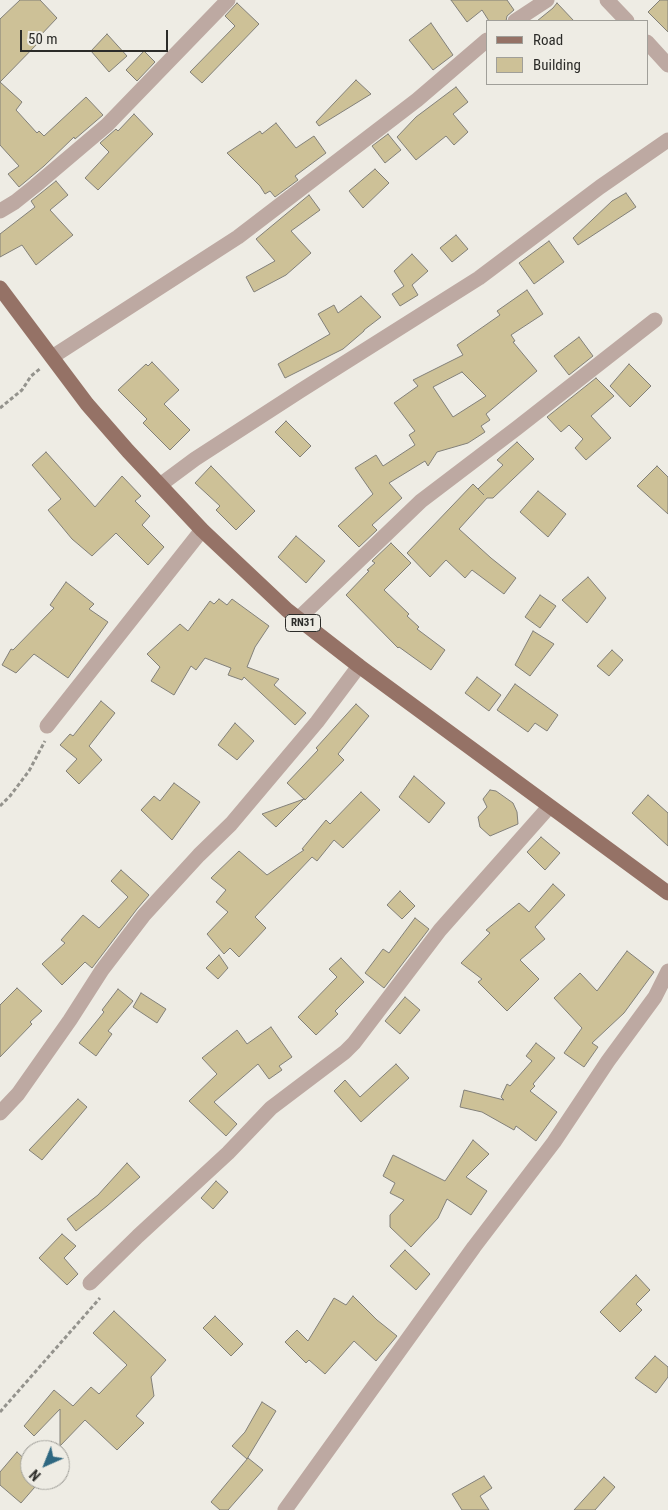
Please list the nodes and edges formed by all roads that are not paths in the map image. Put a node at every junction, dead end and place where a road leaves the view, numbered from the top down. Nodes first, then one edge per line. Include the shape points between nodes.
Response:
1 (228, 0) edge
2 (547, 0) edge
3 (606, 0) edge
4 (517, 20) edge
5 (626, 20) edge
6 (486, 41) edge
7 (648, 43) edge
8 (668, 65) edge
9 (668, 140) edge
10 (0, 210) edge
11 (0, 288) edge
12 (655, 320) dead end
13 (52, 358) junction
14 (160, 485) junction
15 (202, 530) junction
16 (298, 619) junction
17 (358, 666) junction
18 (47, 726) road end
19 (549, 807) junction
20 (668, 893) edge
21 (668, 971) edge
22 (0, 1113) edge
23 (90, 1283) road end
24 (285, 1510) edge

1 - 10 street via 107,125 15,202
2 - 4 street
3 - 5 street
6 - 13 street via 417,100 238,237
7 - 8 street
9 - 14 street via 479,278 284,401
11 - 13 main road, RN31
12 - 16 street via 426,496
13 - 14 main road, RN31 via 87,404
14 - 15 main road, RN31
15 - 16 main road, RN31
15 - 18 street
16 - 17 main road, RN31
17 - 19 main road, RN31
17 - 22 street via 317,722 231,824 144,915 102,970 18,1094
19 - 20 main road, RN31
19 - 23 street via 440,930 354,1043 271,1108
21 - 24 street via 655,997 554,1142 474,1247

